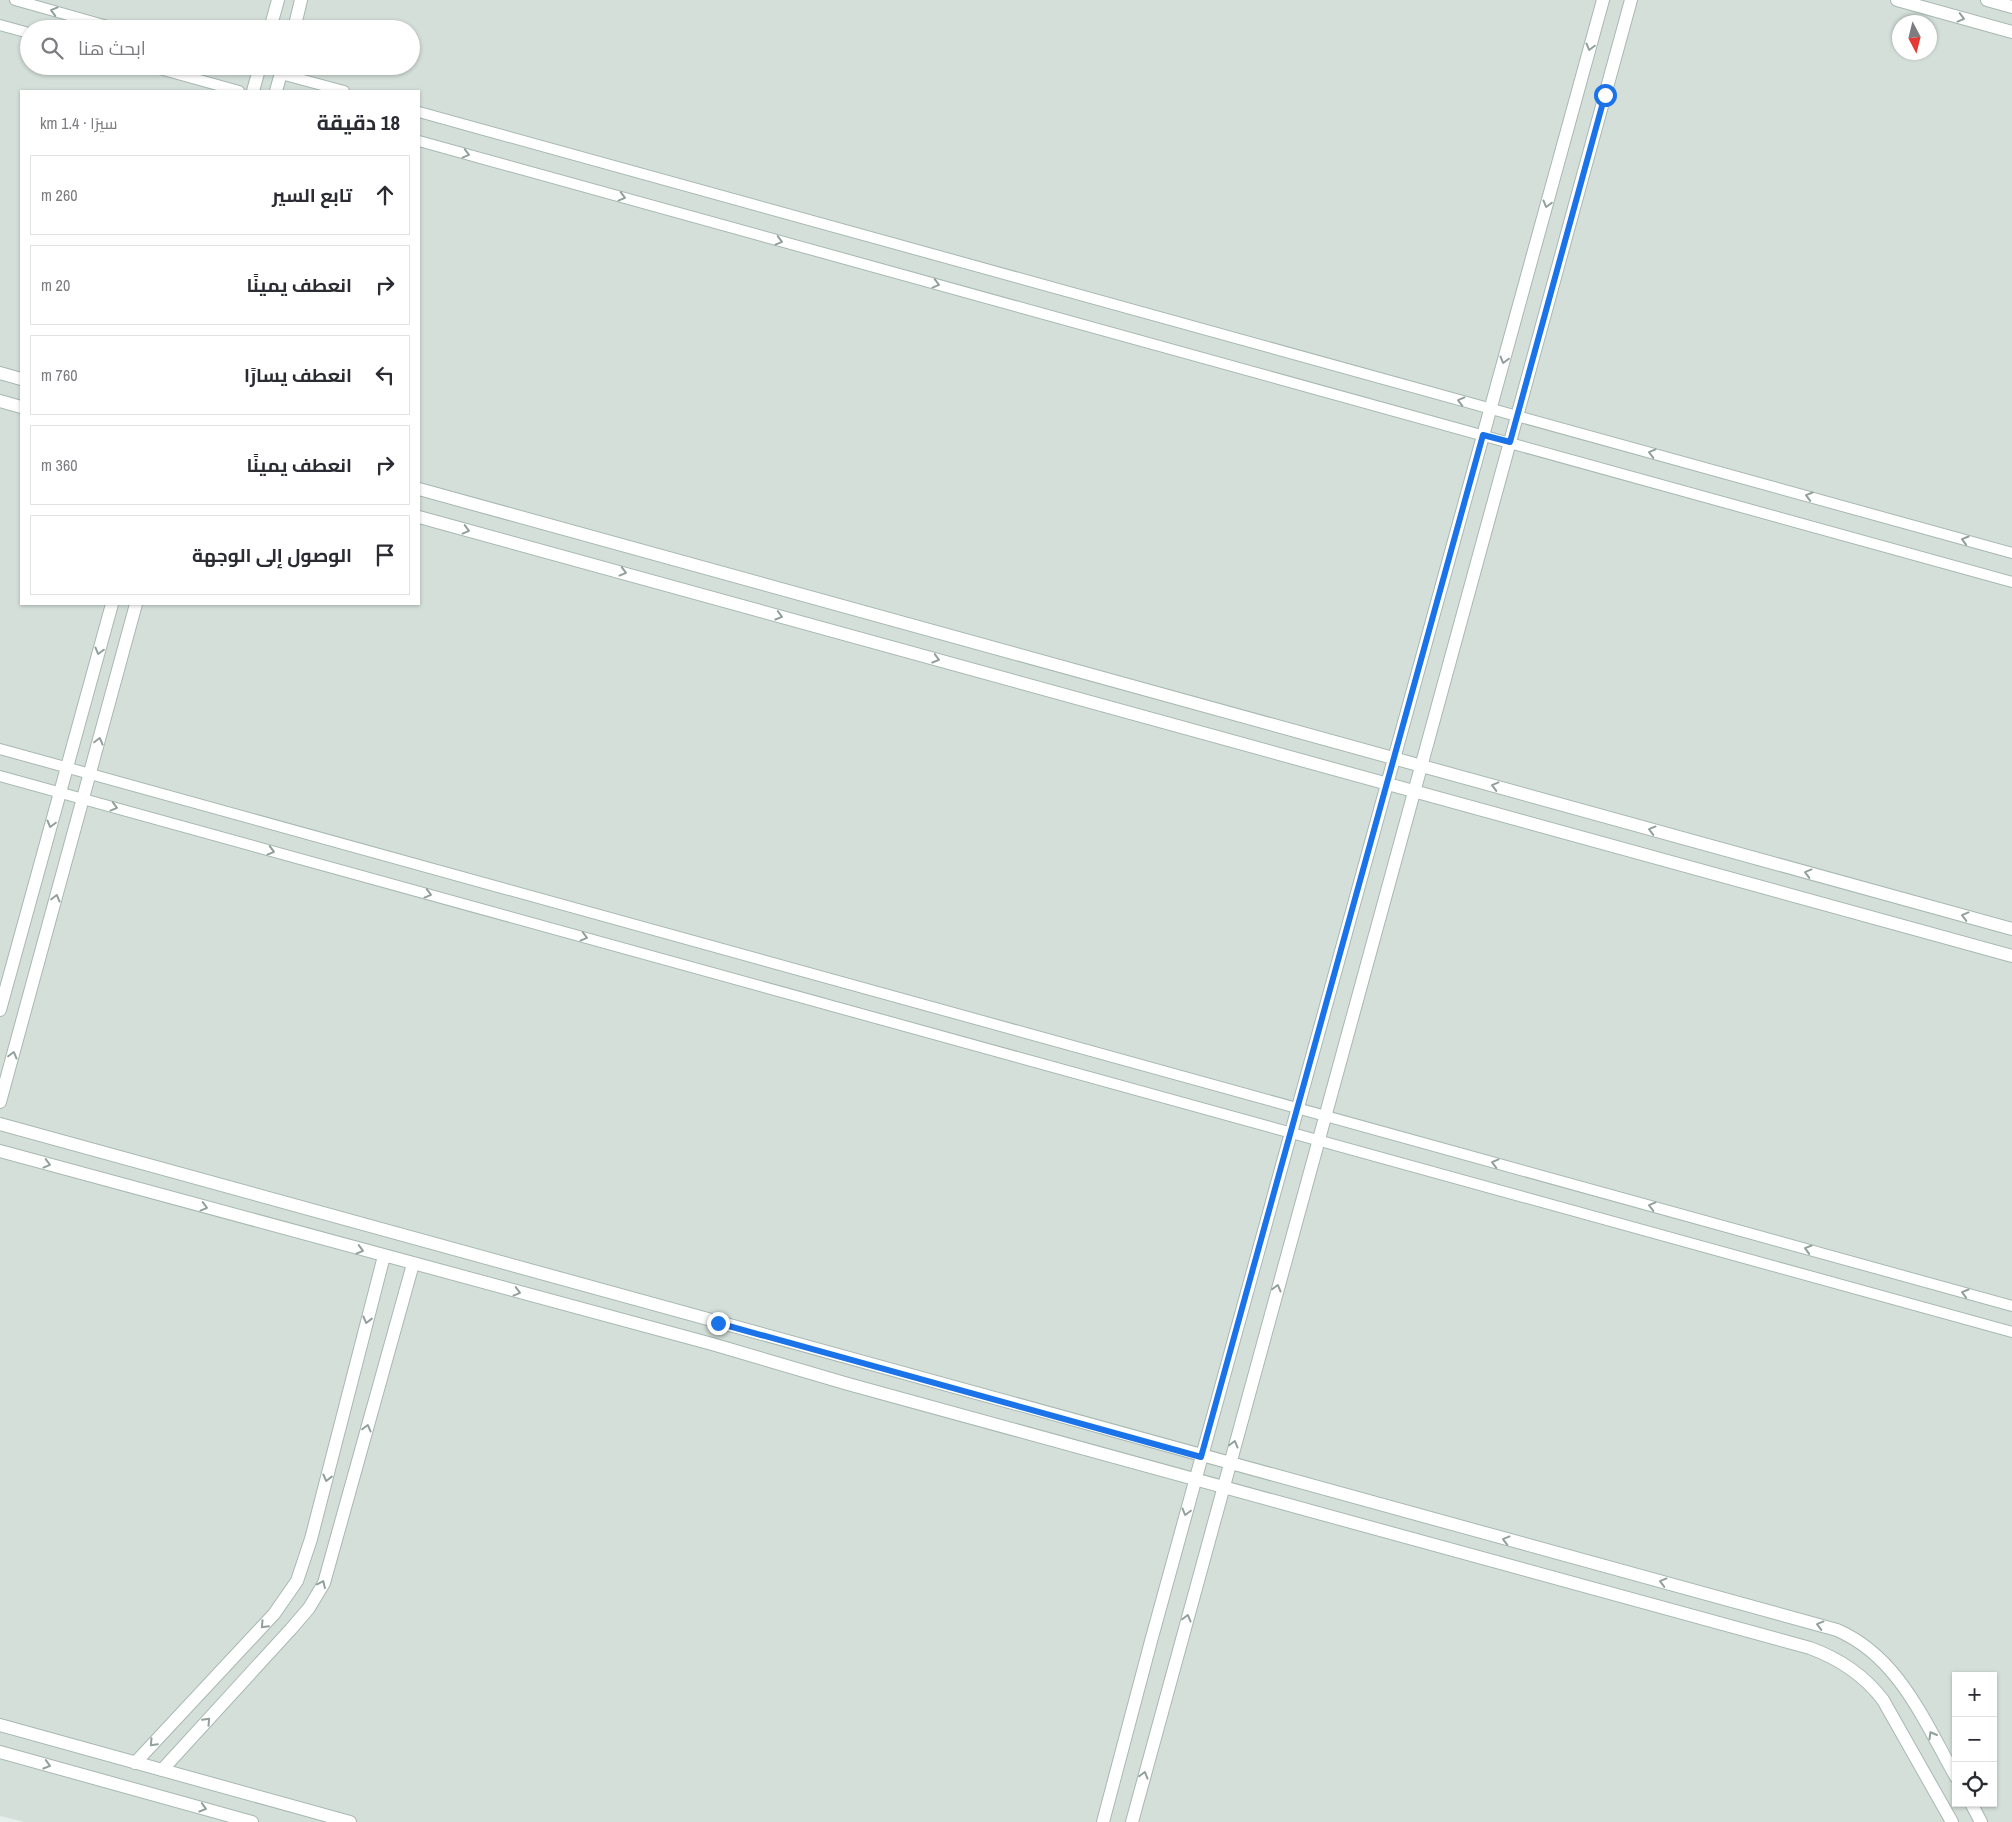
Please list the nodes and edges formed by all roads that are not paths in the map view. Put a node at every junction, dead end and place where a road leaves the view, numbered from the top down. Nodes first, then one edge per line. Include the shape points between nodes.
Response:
1 (15, 0) edge
2 (278, 0) edge
3 (301, 0) edge
4 (1603, 0) edge
5 (1631, 0) edge
6 (1897, 0) edge
7 (1987, 0) edge
8 (2012, 7) edge
9 (86, 20) edge
10 (272, 20) edge
11 (296, 20) edge
12 (0, 25) edge
13 (20, 31) edge
14 (2012, 32) edge
15 (181, 75) edge
16 (256, 75) edge
17 (281, 75) edge
18 (297, 75) edge
19 (235, 90) edge
20 (253, 90) edge
21 (276, 90) edge
22 (341, 90) edge
23 (420, 112) edge
24 (420, 141) edge
25 (0, 374) edge
26 (20, 379) edge
27 (0, 401) edge
28 (20, 406) edge
29 (1490, 408) junction
30 (1517, 416) junction
31 (1483, 435) junction
32 (1510, 442) junction
33 (420, 489) edge
34 (420, 517) edge
35 (2012, 553) edge
36 (2012, 582) edge
37 (112, 605) edge
38 (136, 605) edge
39 (0, 749) edge
40 (1394, 758) junction
41 (1421, 766) junction
42 (67, 767) junction
43 (90, 774) junction
44 (0, 776) edge
45 (1387, 784) junction
46 (1414, 791) junction
47 (60, 792) junction
48 (83, 799) junction
49 (2012, 929) edge
50 (2012, 956) edge
51 (0, 1010) edge
52 (0, 1102) edge
53 (1298, 1108) junction
54 (1324, 1115) junction
55 (0, 1124) edge
56 (1291, 1132) junction
57 (1318, 1140) junction
58 (0, 1151) edge
59 (384, 1256) junction
60 (413, 1264) junction
61 (2012, 1306) edge
62 (718, 1323) junction
63 (2012, 1332) edge
64 (712, 1344) junction
65 (1201, 1457) junction
66 (1229, 1464) junction
67 (1195, 1479) junction
68 (1223, 1487) junction
69 (0, 1725) edge
70 (0, 1752) edge
71 (135, 1763) junction
72 (162, 1770) junction
73 (1952, 1770) edge
74 (1973, 1807) edge
75 (252, 1822) edge
76 (350, 1822) edge
77 (1104, 1822) edge
78 (1132, 1822) edge
79 (1952, 1822) edge
80 (1981, 1822) edge

9 -> 1 street
2 - 10 street
3 - 11 street
4 -> 29 street
5 - 30 street
6 -> 14 street
7 - 8 street
12 - 13 street
15 - 19 street
16 - 20 street
17 - 21 street
18 - 22 street
29 -> 23 street
24 -> 31 street
25 - 26 street
27 - 28 street
29 - 30 street
29 - 31 street
30 - 32 street
35 -> 30 street
31 - 32 street
31 - 40 street
32 - 36 street
32 - 41 street
33 - 40 street
34 -> 45 street
37 -> 42 street
43 -> 38 street
39 - 42 street
40 - 41 street
40 - 45 street
41 - 46 street
49 -> 41 street
42 - 43 street
42 - 47 street
43 - 48 street
43 - 53 street
44 - 47 street
45 - 46 street
45 - 53 street
46 - 50 street
46 - 54 street
47 - 48 street
47 -> 51 street
52 -> 48 street
48 -> 56 street
53 - 54 street
53 - 56 street
54 - 57 street
61 -> 54 street
55 - 62 street
56 - 57 street
56 - 65 street
57 - 63 street
66 -> 57 street
58 -> 59 street
59 - 60 street
59 -> 71 street via 311,1539 297,1580 274,1614
60 -> 64 street
72 -> 60 street via 291,1629 324,1583
62 - 64 street
62 - 65 street
64 - 67 street
65 - 66 street
65 - 67 street
66 - 68 street
73 -> 66 street via 1895,1673 1868,1647 1837,1630
67 - 68 street
67 -> 77 street
78 -> 68 street
68 - 79 street via 1822,1652 1856,1672 1883,1700
69 - 71 street
70 -> 75 street
71 - 72 street
72 - 76 street
74 - 80 street

